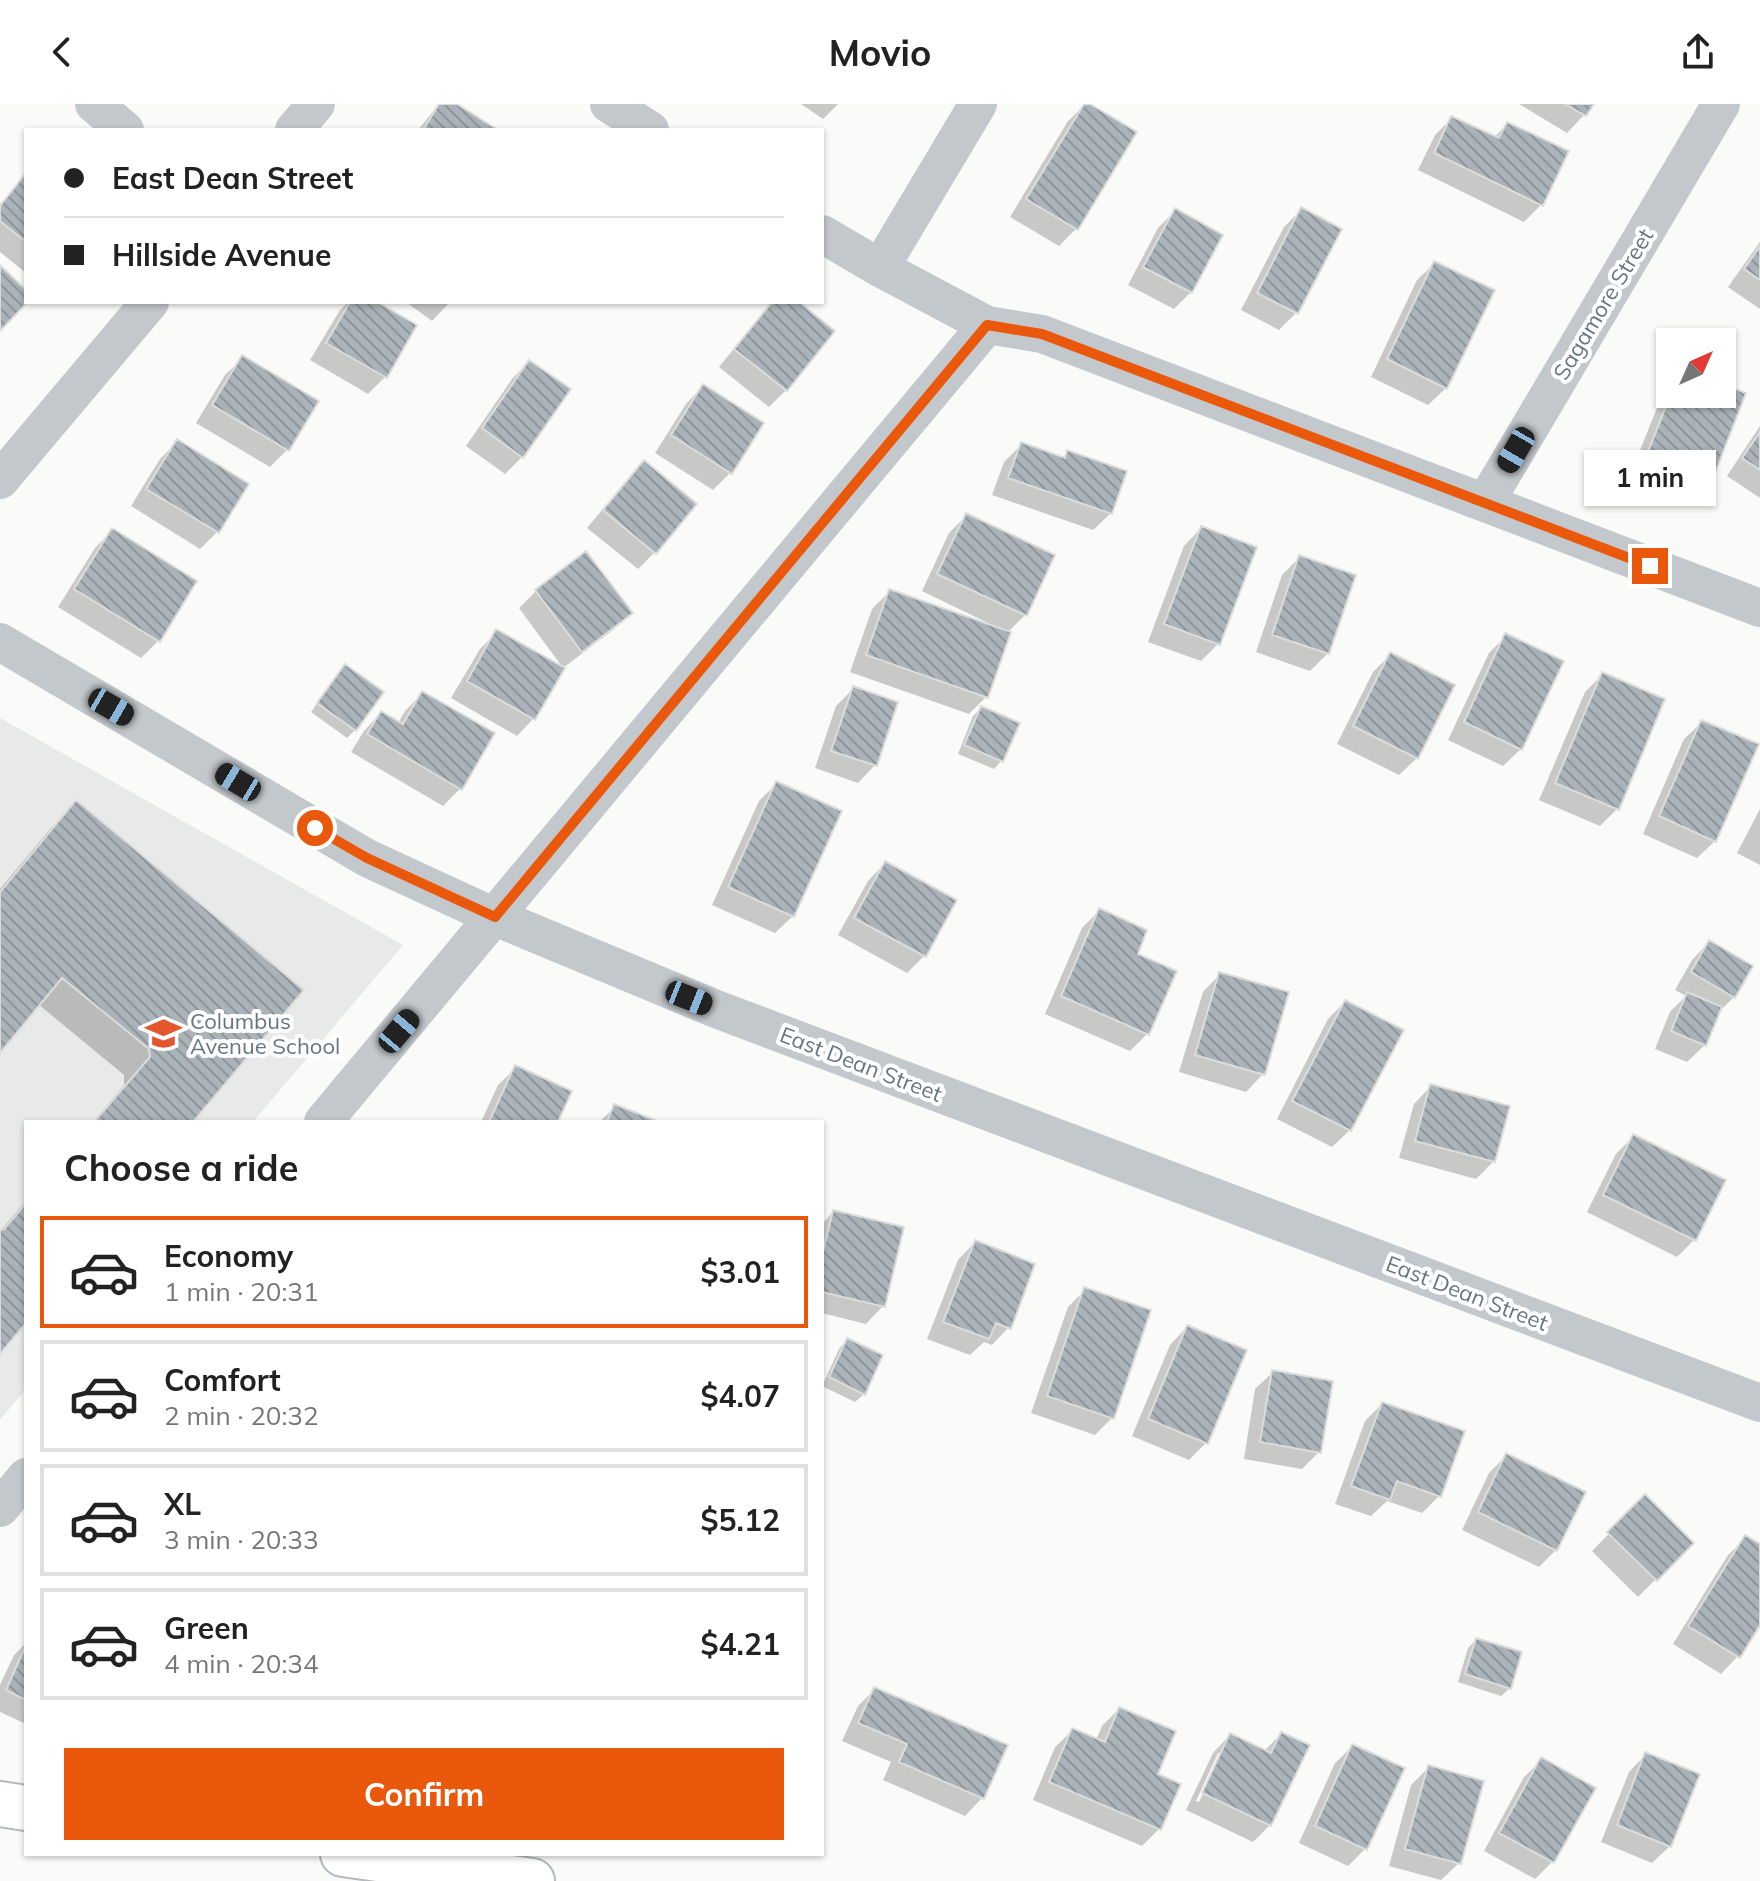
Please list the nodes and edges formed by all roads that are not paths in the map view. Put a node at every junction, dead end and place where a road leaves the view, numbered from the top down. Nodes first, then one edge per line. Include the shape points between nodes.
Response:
1 (94, 104) edge
2 (316, 104) edge
3 (609, 104) edge
4 (978, 104) edge
5 (1721, 104) edge
6 (123, 128) edge
7 (296, 128) edge
8 (647, 128) edge
9 (824, 235) edge
10 (880, 268) junction
11 (148, 304) edge
12 (987, 325) junction
13 (0, 480) edge
14 (1485, 503) junction
15 (1760, 608) edge
16 (0, 642) edge
17 (495, 917) junction
18 (325, 1120) edge
19 (1760, 1403) edge
20 (24, 1479) edge
21 (0, 1508) edge
22 (0, 1804) edge
23 (24, 1808) edge
24 (349, 1856) edge
25 (398, 1872) edge
26 (532, 1881) edge

1 - 6 street
2 - 7 street
3 - 8 street
4 - 10 street
5 - 14 street, Sagamore Street
9 - 10 street
10 - 12 street
11 - 13 street
12 - 14 street via 1042,334
12 - 17 street
14 - 15 street
16 - 17 street, East Dean Street via 367,858
17 - 18 street
17 - 19 street, East Dean Street via 731,1015
20 - 21 street
22 - 23 street
24 - 25 street
25 - 26 street

